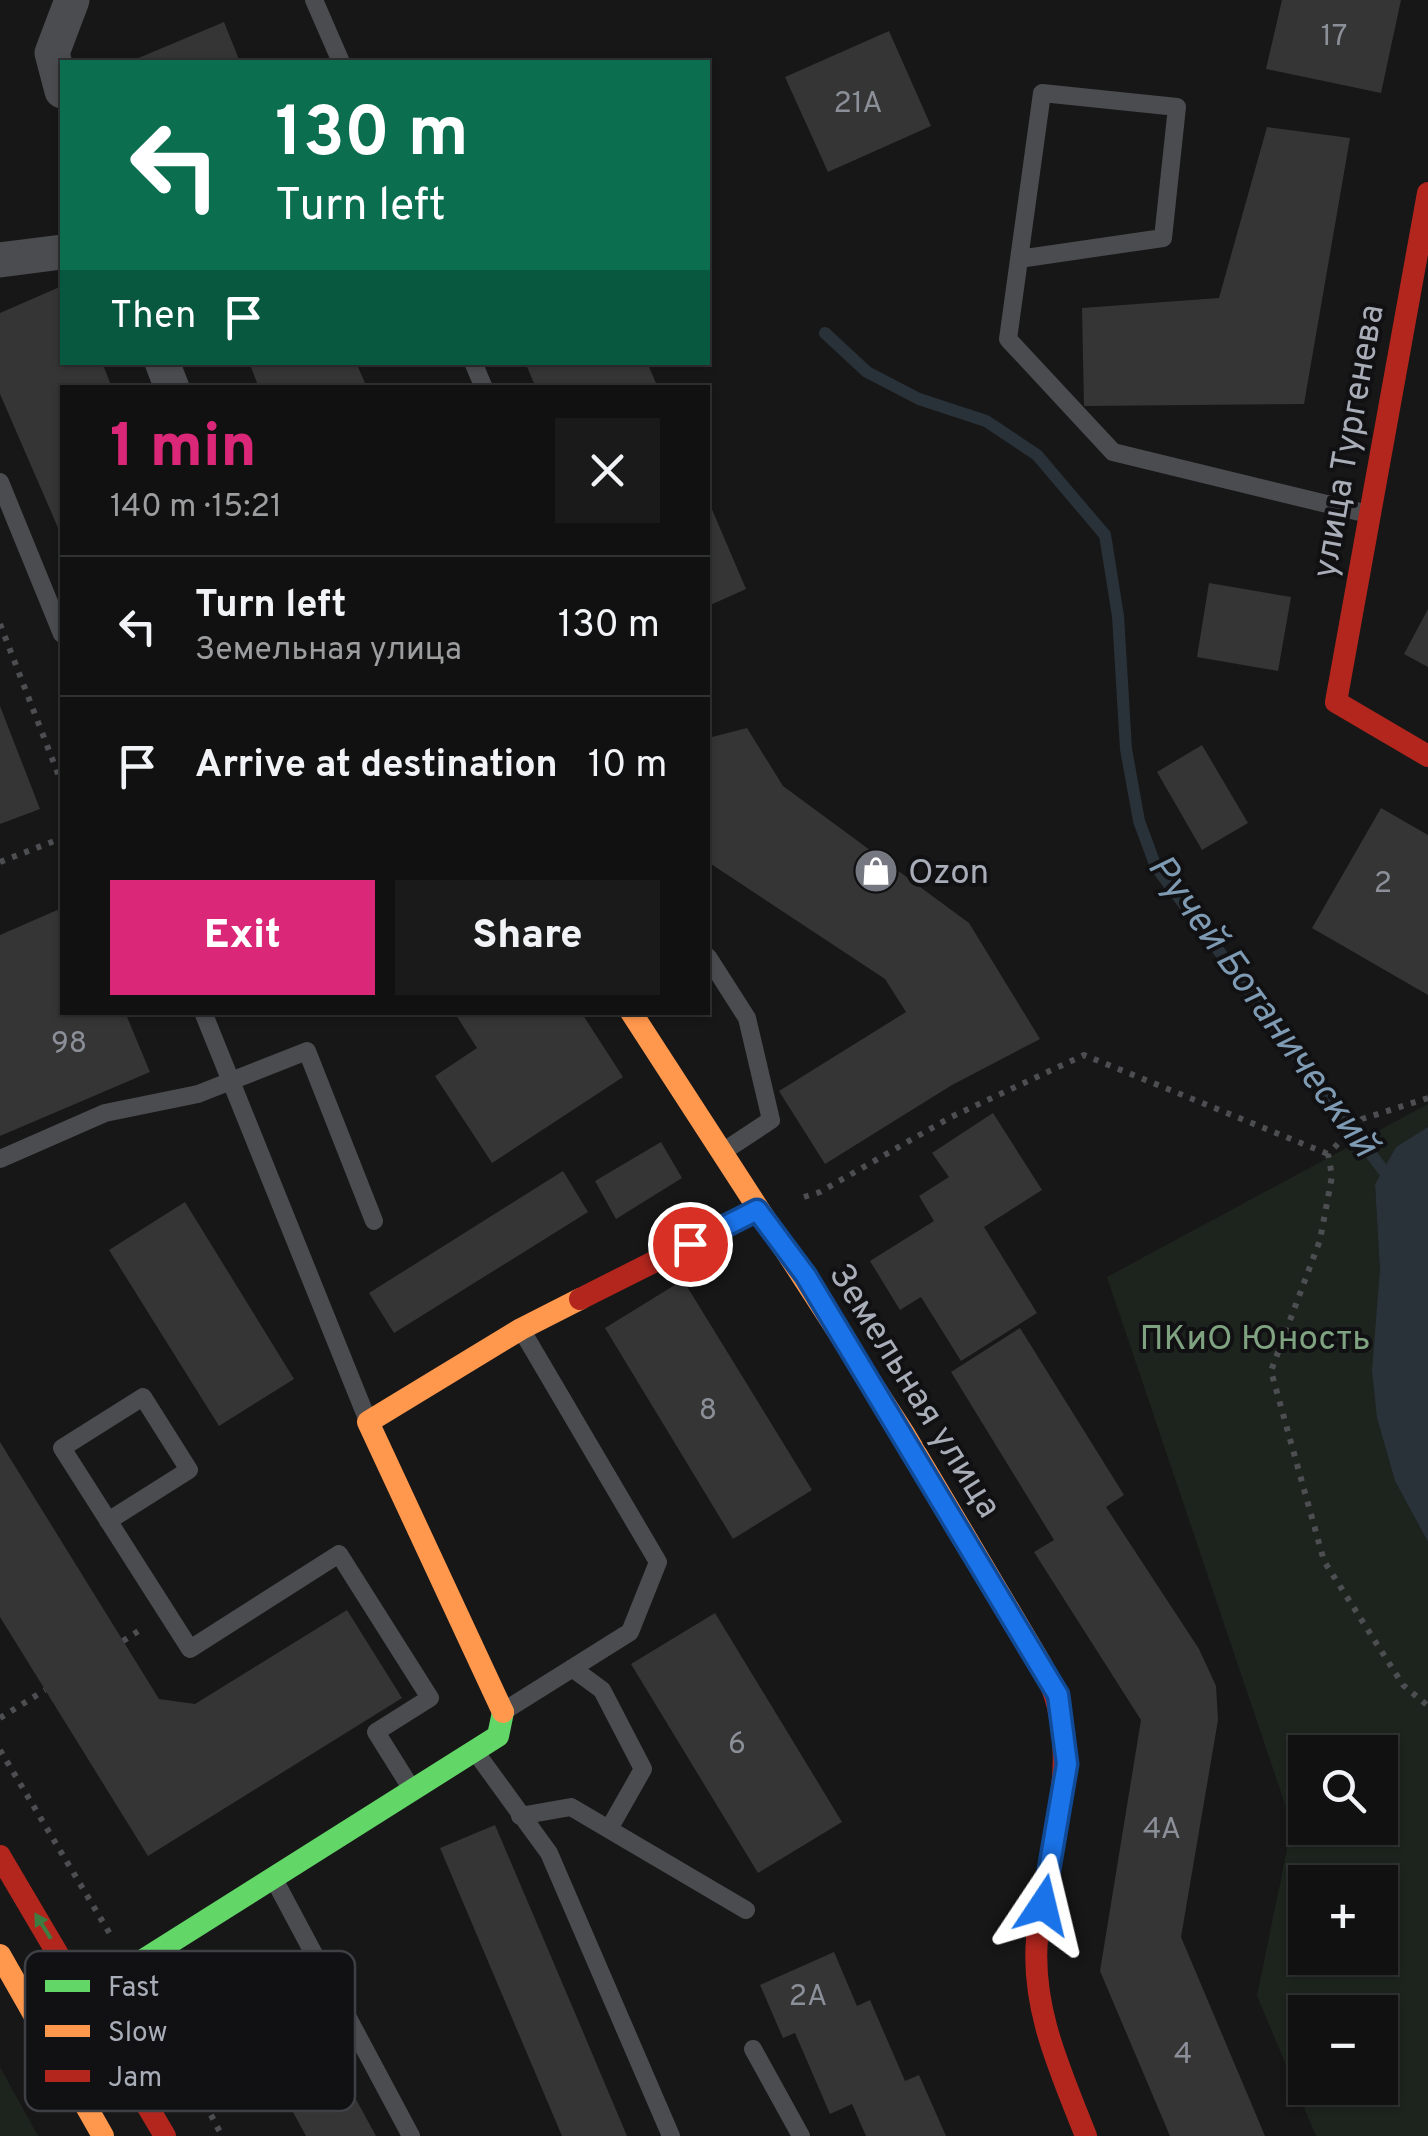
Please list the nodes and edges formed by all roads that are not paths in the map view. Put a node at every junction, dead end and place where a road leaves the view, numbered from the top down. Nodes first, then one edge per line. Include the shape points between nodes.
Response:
1 (72, 0) edge
2 (314, 0) edge
3 (341, 60) edge
4 (60, 83) edge
5 (1428, 193) edge
6 (60, 252) edge
7 (1019, 259) junction
8 (0, 260) edge
9 (1418, 302) edge
10 (0, 482) edge
11 (1368, 514) junction
12 (60, 629) edge
13 (1428, 756) edge
14 (710, 960) edge
15 (205, 1015) edge
16 (633, 1015) edge
17 (228, 1079) junction
18 (97, 1095) dead end
19 (105, 1114) junction
20 (721, 1153) junction
21 (0, 1159) edge
22 (757, 1210) junction
23 (374, 1221) dead end
24 (521, 1329) junction
25 (368, 1422) junction
26 (108, 1520) junction
27 (572, 1668) junction
28 (503, 1711) junction
29 (477, 1753) junction
30 (414, 1793) junction
31 (520, 1816) junction
32 (609, 1830) junction
33 (0, 1856) edge
34 (275, 1880) junction
35 (746, 1910) dead end
36 (58, 1951) edge
37 (162, 1951) edge
38 (313, 1951) edge
39 (0, 1955) edge
40 (25, 1999) edge
41 (355, 2031) edge
42 (753, 2048) dead end
43 (89, 2111) edge
44 (152, 2111) edge
45 (104, 2136) edge
46 (166, 2136) edge
47 (411, 2136) edge
48 (671, 2136) edge
49 (801, 2136) edge
50 (1086, 2136) edge

1 - 4 street via 52,53
2 - 3 lane
5 - 9 street, улица Тургенева
6 - 8 street
7 - 7 lane via 1042,93 1177,107 1162,238
7 - 11 lane via 1008,340 1113,452
9 - 11 street, улица Тургенева
10 - 12 lane
11 - 13 street, улица Тургенева via 1336,702
14 - 20 lane via 747,1018 771,1120
15 - 17 lane
16 - 20 street, Земельная улица
17 - 19 lane via 198,1094
17 - 23 lane via 307,1051
17 - 25 lane
18 - 19 lane
19 - 21 lane
20 - 22 street, Земельная улица
22 - 24 street
22 - 50 street, Земельная улица via 816,1293 1058,1695 1067,1764 1038,1940 1038,1990 1048,2040
24 - 25 street
24 - 27 lane via 658,1562 630,1632
25 - 28 street
26 - 26 lane via 62,1448 143,1397 189,1470
26 - 30 lane via 190,1649 339,1554 430,1698 376,1732
27 - 28 lane
27 - 32 lane via 602,1690 643,1769
28 - 29 street via 498,1736
29 - 30 street
29 - 31 lane
30 - 34 street
31 - 32 lane via 570,1807
31 - 48 lane via 549,1852
32 - 35 lane
36 -> 33 street
34 - 37 street
34 - 38 lane
39 - 40 street
41 - 47 lane
42 - 49 lane
43 - 45 street
44 - 46 street

